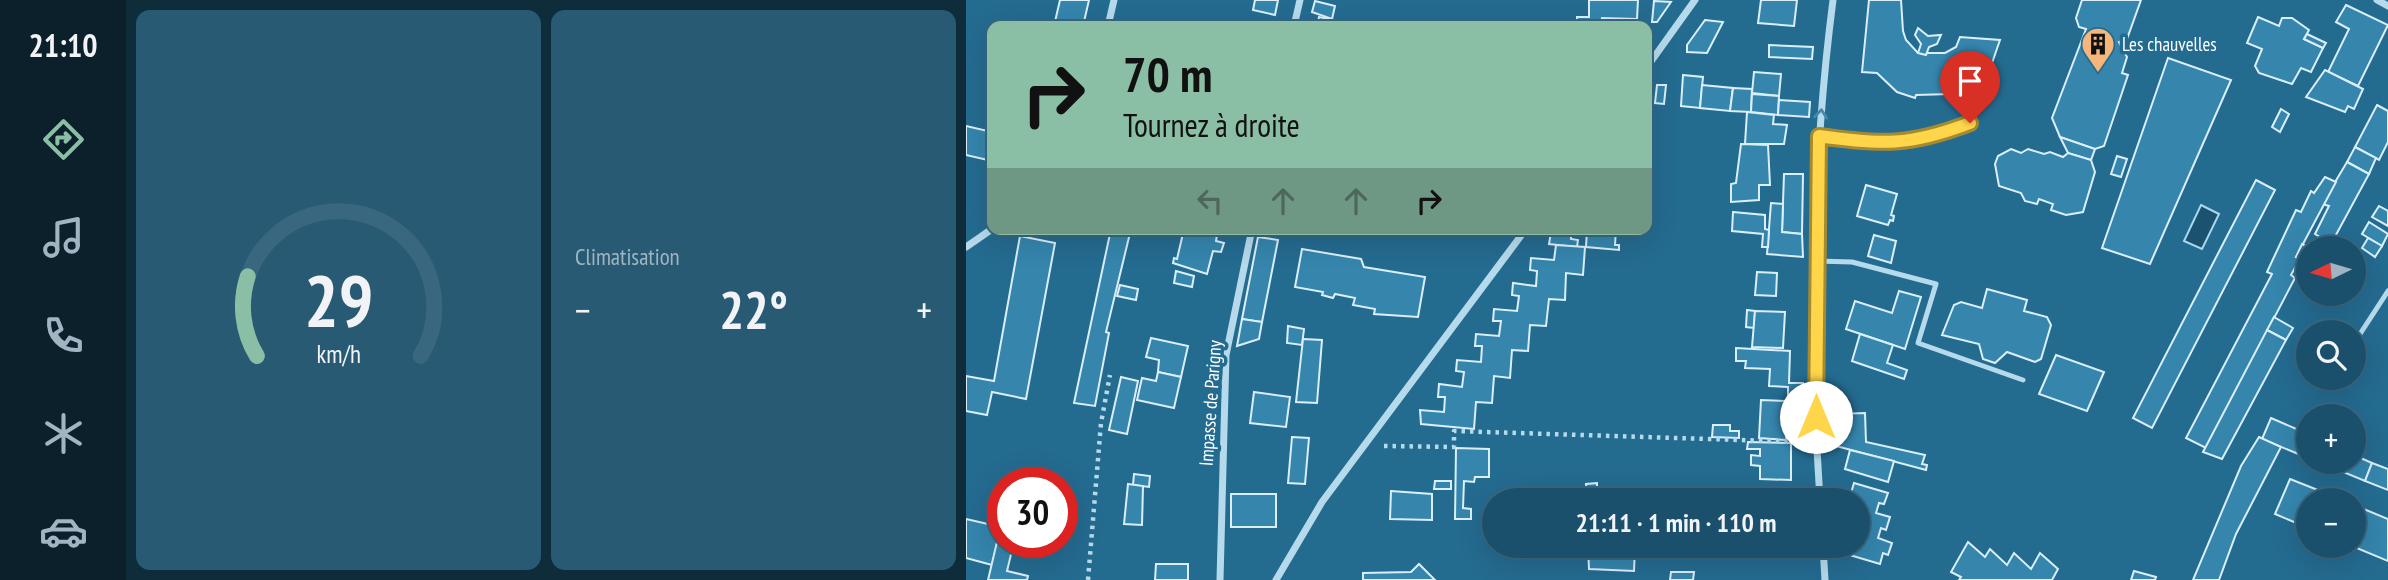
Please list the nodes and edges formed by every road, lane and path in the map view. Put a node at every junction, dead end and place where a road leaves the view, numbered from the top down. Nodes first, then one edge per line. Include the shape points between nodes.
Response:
1 (1114, 0) edge
2 (1300, 0) edge
3 (1695, 0) edge
4 (1833, 0) edge
5 (2377, 0) edge
6 (2388, 6) edge
7 (1109, 21) edge
8 (1295, 21) edge
9 (1652, 60) edge
10 (1970, 123) dead end
11 (1819, 136) junction
12 (987, 232) edge
13 (1251, 235) edge
14 (1522, 235) edge
15 (966, 247) edge
16 (1816, 261) junction
17 (2388, 291) edge
18 (2366, 325) edge
19 (1110, 375) dead end
20 (2023, 380) dead end
21 (1816, 443) junction
22 (1366, 445) junction
23 (1819, 488) edge
24 (1824, 558) edge
25 (1088, 580) edge
26 (1220, 580) edge
27 (1276, 580) edge
28 (1825, 580) edge

1 - 7 street
2 - 8 street
3 - 9 street
11 -> 4 street
5 - 6 street
10 - 11 lane via 1907,142 1872,144
11 - 16 street
12 - 15 street
13 - 26 street, Impasse de Parigny via 1226,355
14 - 22 street
16 - 20 lane via 1852,262 1936,284 1918,343
16 - 21 street
17 - 18 lane
19 - 25 path via 1101,423
21 - 22 path via 1454,431 1454,447
21 - 23 street
22 - 27 street via 1322,502
24 - 28 street

